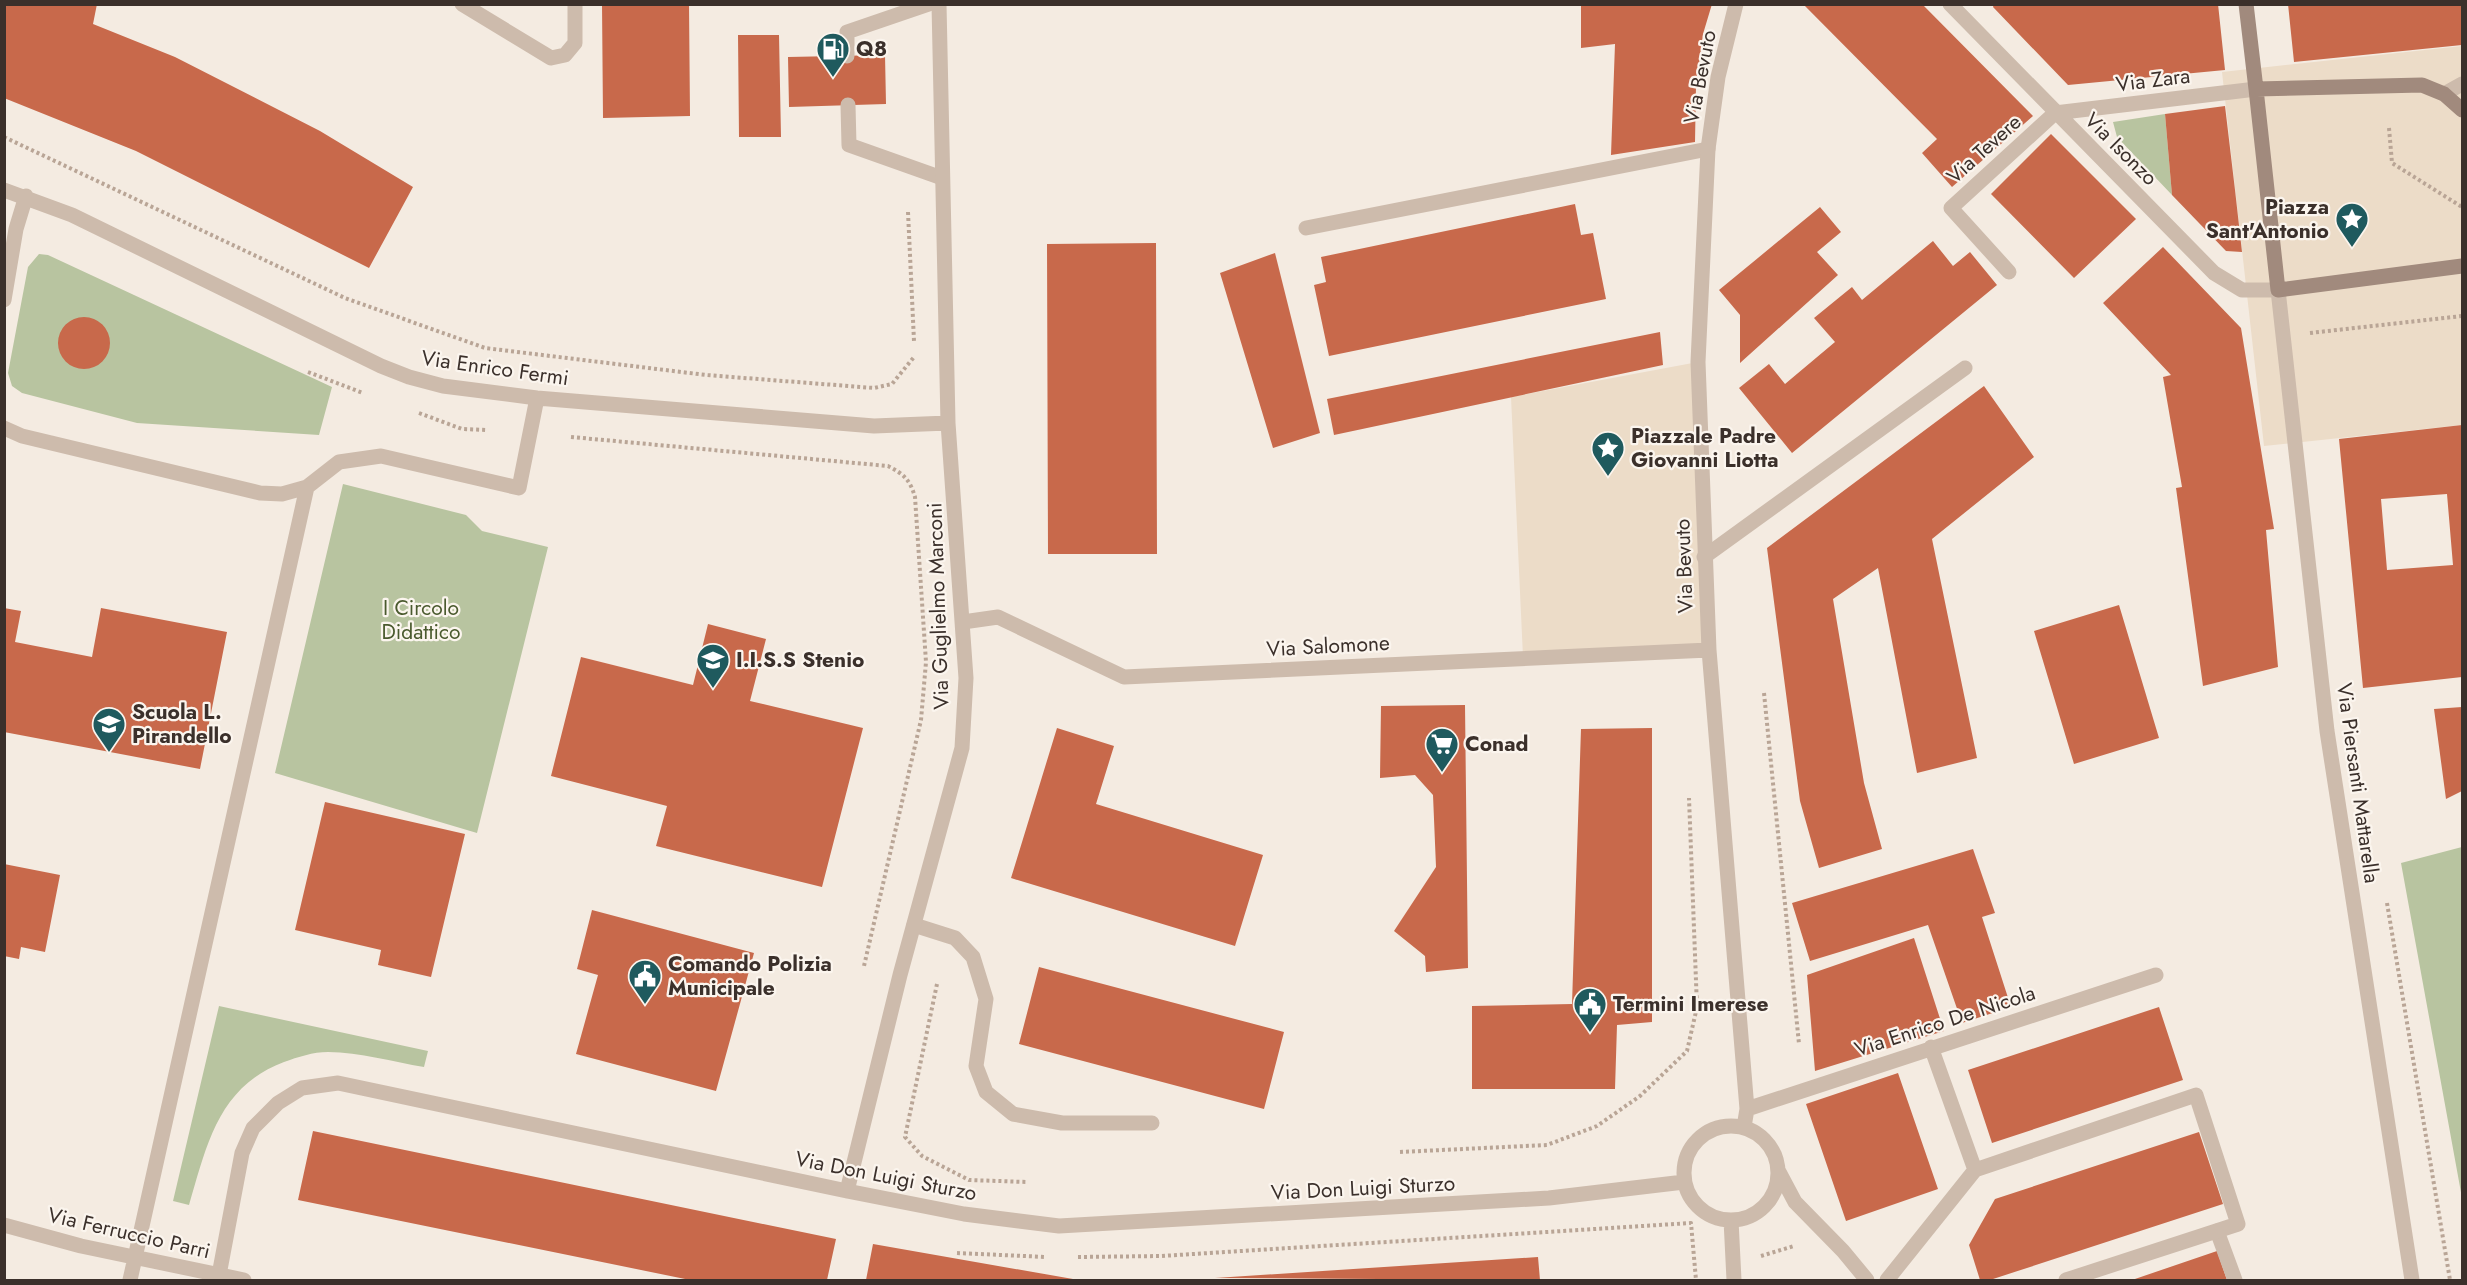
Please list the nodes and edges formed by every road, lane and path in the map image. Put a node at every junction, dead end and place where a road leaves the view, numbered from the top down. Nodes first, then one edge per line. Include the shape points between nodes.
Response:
1 (462, 4) edge
2 (575, 4) edge
3 (929, 4) edge
4 (939, 4) edge
5 (1736, 4) edge
6 (1950, 4) edge
7 (2246, 4) edge
8 (847, 56) dead end
9 (2463, 84) edge
10 (2256, 89) junction
11 (2444, 94) junction
12 (848, 105) dead end
13 (2463, 110) edge
14 (2055, 113) junction
15 (2389, 128) dead end
16 (4, 137) edge
17 (1708, 148) junction
18 (942, 178) junction
19 (4, 190) edge
20 (26, 196) junction
21 (2463, 207) edge
22 (908, 213) dead end
23 (1306, 228) dead end
24 (2463, 266) edge
25 (2009, 272) dead end
26 (2278, 290) junction
27 (4, 300) edge
28 (2463, 316) edge
29 (2304, 334) dead end
30 (1965, 368) dead end
31 (537, 398) junction
32 (948, 423) junction
33 (4, 428) edge
34 (571, 437) dead end
35 (307, 487) junction
36 (1704, 557) junction
37 (963, 622) junction
38 (1709, 650) junction
39 (1764, 693) dead end
40 (1688, 792) dead end
41 (2385, 896) dead end
42 (914, 925) junction
43 (864, 966) dead end
44 (2156, 975) dead end
45 (937, 984) dead end
46 (1799, 1044) dead end
47 (1932, 1047) junction
48 (1748, 1109) junction
49 (1152, 1123) dead end
50 (1744, 1127) junction
51 (1400, 1152) dead end
52 (1778, 1170) junction
53 (1975, 1170) junction
54 (1027, 1182) dead end
55 (1684, 1182) junction
56 (847, 1191) junction
57 (1731, 1220) junction
58 (4, 1225) edge
59 (2217, 1230) junction
60 (1794, 1246) dead end
61 (1161, 1256) dead end
62 (1761, 1256) dead end
63 (136, 1258) junction
64 (219, 1275) junction
65 (130, 1281) edge
66 (244, 1281) edge
67 (1696, 1281) edge
68 (1734, 1281) edge
69 (1867, 1281) edge
70 (1887, 1281) edge
71 (2066, 1281) edge
72 (2235, 1281) edge
73 (2412, 1281) edge
74 (2450, 1281) edge

1 - 2 street via 551,58 565,55 575,43
3 - 8 street via 847,32
4 - 18 street, Via Guglielmo Marconi
5 - 17 street, Via Bevuto via 1718,77
6 - 14 street, Via Isonzo
7 - 10 street
9 - 11 street
10 - 11 street via 2422,85
10 - 14 street, Via Zara
10 - 26 street
11 - 13 street
12 - 18 street via 849,146
14 - 25 street, Via Tevere via 1951,208
14 - 26 street, Via Isonzo via 2214,273 2242,290
15 - 21 path via 2392,163
16 - 22 path via 345,298 485,348 706,375 874,388 892,384 915,360
17 - 23 street
17 - 36 street, Via Bevuto via 1698,362
18 - 32 street, Via Guglielmo Marconi
19 - 20 street, Via Enrico Fermi
20 - 27 street
20 - 31 street, Via Enrico Fermi via 410,377 443,386
24 - 26 street
26 - 73 street, Via Piersanti Mattarella via 2327,731
28 - 29 path
30 - 36 street
31 - 32 street, Via Enrico Fermi via 873,426
31 - 35 street via 519,488 381,456 339,462
32 - 37 street, Via Guglielmo Marconi
33 - 35 street via 22,436 260,493 282,494
34 - 43 path via 888,466 910,481 915,497 926,662 921,720
35 - 63 street
36 - 38 street, Via Bevuto
37 - 38 street, Via Salomone via 998,617 1124,677
37 - 42 street, Via Guglielmo Marconi via 966,678 962,748
38 - 48 street, Via Bevuto
39 - 46 path
40 - 51 path via 1698,1007 1687,1051 1640,1096 1597,1126 1547,1145
41 - 74 path
42 - 49 street via 955,938 973,957 986,999 976,1066 986,1092 1013,1114 1062,1123
42 - 56 street, Via Guglielmo Marconi
44 - 47 street, Via Enrico De Nicola
45 - 54 path via 905,1137 922,1156 969,1180
47 - 48 street, Via Enrico De Nicola
47 - 53 street
48 - 50 street, Via Bevuto
50 - 52 street via 1768,1143
50 - 55 street via 1727,1126 1699,1138 1689,1151
52 - 57 street via 1776,1185 1765,1205 1746,1217
52 - 69 street via 1795,1202
53 - 59 street via 2196,1095 2238,1224
53 - 70 street
55 - 56 street, Via Don Luigi Sturzo via 1549,1198 1059,1226 964,1214
55 - 57 street via 1701,1209
56 - 64 street, Via Don Luigi Sturzo via 329,1084 302,1088 278,1103 253,1128 242,1153
57 - 68 street
58 - 63 street, Via Ferruccio Parri
59 - 71 street
59 - 72 street
60 - 62 path
61 - 67 path via 1691,1223
63 - 64 street, Via Ferruccio Parri
63 - 65 street
64 - 66 street, Via Ferruccio Parri

